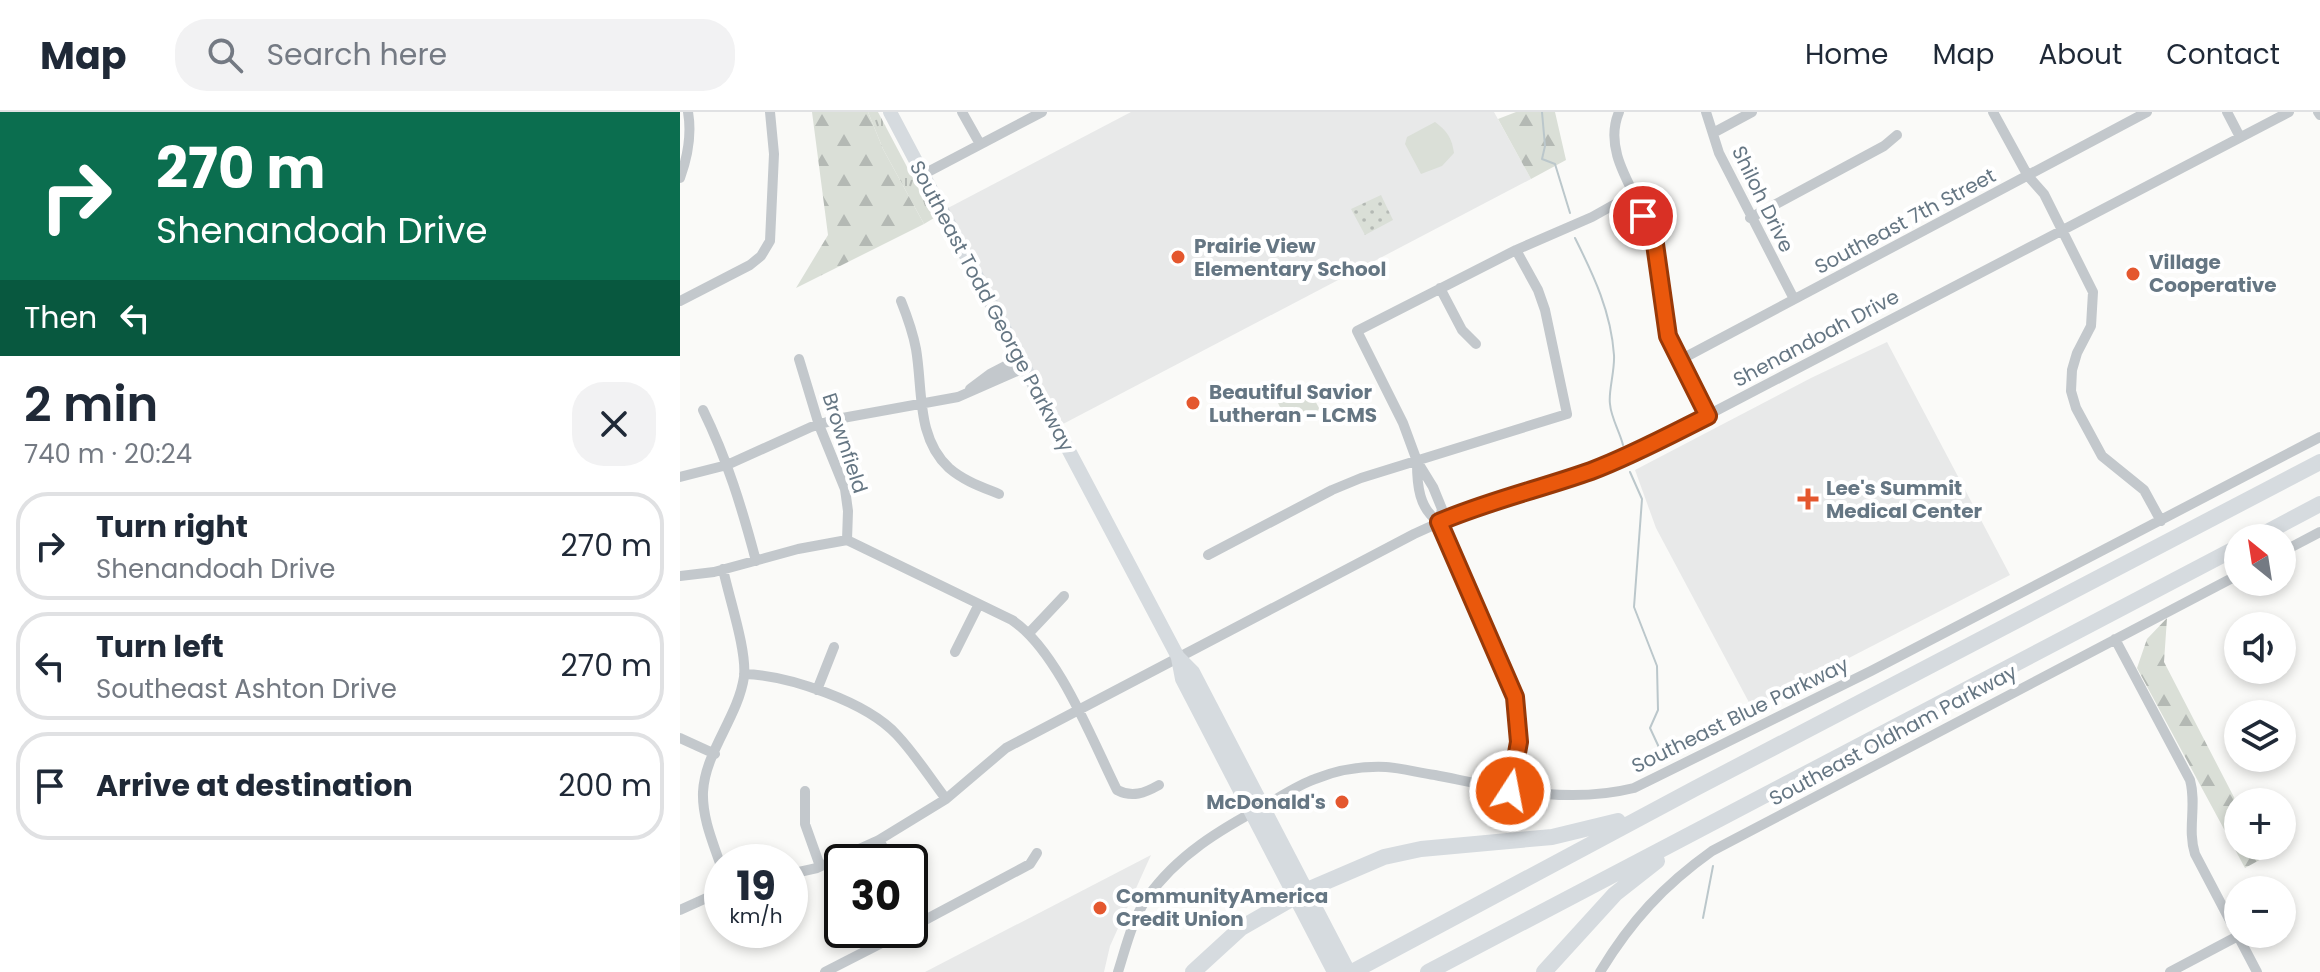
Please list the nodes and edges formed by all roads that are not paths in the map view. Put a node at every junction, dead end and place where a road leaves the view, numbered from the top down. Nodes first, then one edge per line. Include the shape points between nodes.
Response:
1 (688, 112) edge
2 (770, 112) edge
3 (890, 112) edge
4 (962, 112) edge
5 (1042, 112) edge
6 (1619, 112) edge
7 (1706, 112) edge
8 (1752, 112) edge
9 (1993, 112) edge
10 (2147, 112) edge
11 (2227, 112) edge
12 (2289, 112) edge
13 (1713, 133) junction
14 (1897, 135) dead end
15 (2240, 137) junction
16 (980, 144) junction
17 (922, 175) junction
18 (680, 178) edge
19 (2030, 178) junction
20 (1633, 194) junction
21 (1750, 218) junction
22 (2063, 231) junction
23 (1516, 250) junction
24 (1440, 288) junction
25 (1794, 299) junction
26 (680, 301) edge
27 (901, 301) dead end
28 (1476, 344) dead end
29 (799, 359) dead end
30 (1680, 360) junction
31 (1022, 364) junction
32 (921, 406) junction
33 (703, 410) dead end
34 (1708, 416) junction
35 (819, 425) junction
36 (2320, 437) edge
37 (1417, 461) junction
38 (2320, 462) edge
39 (727, 465) junction
40 (680, 477) edge
41 (999, 494) dead end
42 (2320, 504) edge
43 (2161, 521) junction
44 (1439, 522) junction
45 (2282, 524) edge
46 (2320, 532) edge
47 (847, 540) junction
48 (2296, 545) edge
49 (2224, 554) edge
50 (1208, 555) dead end
51 (756, 561) junction
52 (723, 569) junction
53 (680, 576) edge
54 (2224, 582) edge
55 (1064, 596) dead end
56 (979, 604) junction
57 (1030, 632) junction
58 (2115, 639) junction
59 (834, 647) dead end
60 (955, 652) dead end
61 (1178, 657) junction
62 (744, 674) junction
63 (817, 690) junction
64 (1077, 710) junction
65 (680, 738) edge
66 (715, 754) junction
67 (1159, 785) dead end
68 (1696, 788) junction
69 (805, 791) dead end
70 (1510, 791) junction
71 (946, 799) junction
72 (1258, 809) junction
73 (1710, 824) junction
74 (879, 840) junction
75 (714, 844) edge
76 (881, 844) edge
77 (1037, 853) dead end
78 (820, 866) junction
79 (808, 869) edge
80 (1300, 893) junction
81 (704, 899) edge
82 (2224, 909) edge
83 (680, 910) edge
84 (928, 919) edge
85 (2224, 943) edge
86 (871, 948) edge
87 (2244, 948) edge
88 (1330, 951) junction
89 (825, 972) edge
90 (1118, 972) edge
91 (1193, 972) edge
92 (1334, 972) edge
93 (1351, 972) edge
94 (1428, 972) edge
95 (1544, 972) edge
96 (1600, 972) edge
97 (2170, 972) edge
98 (2257, 972) edge

1 - 18 street via 691,130
2 - 26 street via 770,241 750,265
3 - 17 main road, Southeast Todd George Parkway
4 - 16 street
5 - 16 street
6 - 20 street via 1615,144
7 - 13 street, Shiloh Drive
8 - 13 street
9 - 19 street
10 - 19 street, Southeast 7th Street
11 - 15 street
12 - 15 street, Shenandoah Drive
13 - 21 street, Shiloh Drive
14 - 21 street
15 - 22 street, Shenandoah Drive
16 - 17 street
17 - 31 main road, Southeast Todd George Parkway
19 - 22 street
19 - 25 street, Southeast 7th Street
20 - 23 street
20 - 30 street via 1654,237 1668,336
21 - 25 street, Shiloh Drive
22 - 34 street, Shenandoah Drive
22 - 43 street via 2093,292 2091,326 2072,370 2076,408 2102,456 2144,490
23 - 24 street
23 - 37 street via 1545,310 1567,414
24 - 28 street via 1462,330
24 - 37 street via 1357,331
25 - 30 street, Southeast 7th Street
27 - 32 street via 916,349
29 - 35 street, Brownfield
30 - 34 street
31 - 32 street via 990,374 958,397
31 - 61 main road, Southeast Todd George Parkway
32 - 35 street
32 - 41 street via 928,434 947,466
33 - 39 street
34 - 44 street, Shenandoah Drive via 1590,471
35 - 39 street
35 - 47 street, Brownfield via 845,489
36 - 43 street, Southeast Blue Parkway
37 - 44 street via 1418,490 1428,515
37 - 50 street via 1332,490
38 - 68 highway
39 - 40 street
39 - 51 street
42 - 45 highway
43 - 70 street, Southeast Blue Parkway via 1634,788 1580,797
44 - 61 street, Shenandoah Drive
44 - 70 street via 1515,697 1519,742
46 - 48 street
47 - 51 street
47 - 56 street
49 - 73 highway
51 - 52 street
52 - 53 street
52 - 62 street
54 - 58 street, Southeast Oldham Parkway
55 - 57 street
56 - 57 street
56 - 60 street
57 - 64 street
58 - 82 street via 2190,780 2191,844
58 - 96 street, Southeast Oldham Parkway via 1712,851 1677,876 1645,909
59 - 63 street
61 - 64 street, Shenandoah Drive
61 - 72 main road via 1193,672
62 - 63 street
62 - 66 street
63 - 71 street via 874,715 896,734
64 - 67 street via 1117,790 1128,796
64 - 71 street, Shenandoah Drive via 1006,748
65 - 66 street
66 - 75 street via 703,794
68 - 80 highway via 1599,828 1384,857
68 - 93 highway
69 - 78 street via 805,824
70 - 72 street, Southeast Blue Parkway via 1389,767 1361,767 1313,779
71 - 74 street, Shenandoah Drive
72 - 80 main road
72 - 90 street, Southeast Blue Parkway via 1194,849 1157,885 1136,917
73 - 94 highway
73 - 95 highway via 1615,894
74 - 76 street
74 - 78 street, Shenandoah Drive
77 - 84 street via 1030,864
78 - 79 street, Shenandoah Drive
80 - 88 main road
80 - 91 highway via 1241,928
81 - 83 street
85 - 97 street
86 - 89 street
87 - 98 street
88 - 92 main road
88 - 93 main road

